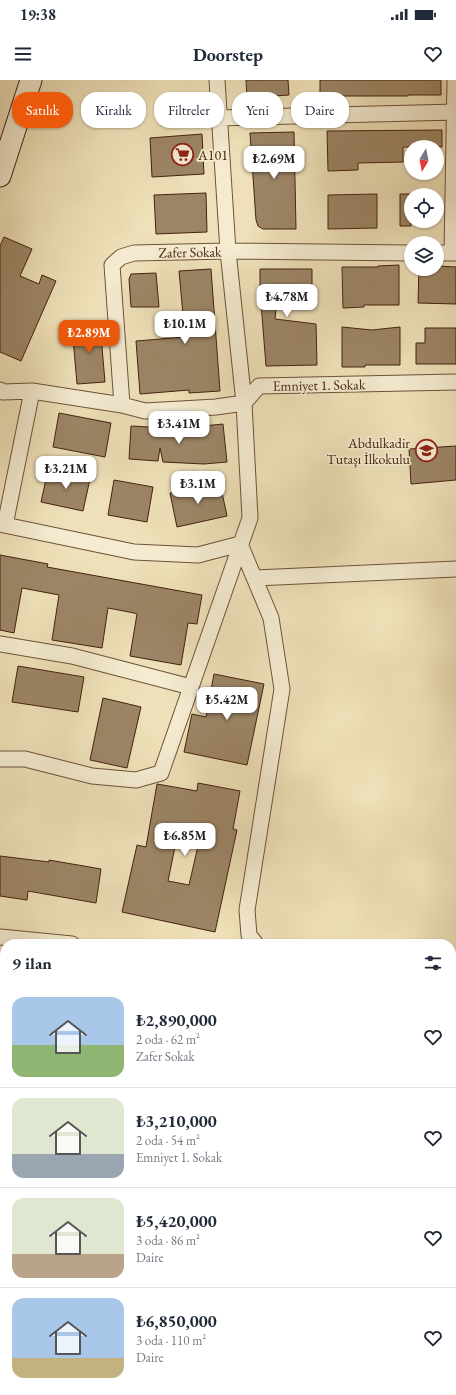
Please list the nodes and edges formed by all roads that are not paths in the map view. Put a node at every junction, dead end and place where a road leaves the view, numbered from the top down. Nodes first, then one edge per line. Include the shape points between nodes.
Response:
1 (31, 80) edge
2 (217, 80) edge
3 (455, 80) edge
4 (218, 92) edge
5 (456, 112) edge
6 (224, 118) edge
7 (220, 128) edge
8 (0, 176) edge
9 (228, 251) junction
10 (404, 253) edge
11 (448, 253) edge
12 (456, 382) edge
13 (0, 390) edge
14 (32, 391) junction
15 (244, 403) junction
16 (122, 405) junction
17 (3, 525) edge
18 (240, 544) junction
19 (456, 569) edge
20 (255, 578) junction
21 (0, 644) edge
22 (191, 687) junction
23 (0, 759) edge
24 (0, 936) edge
25 (27, 939) edge
26 (252, 939) edge

1 - 8 street
2 - 4 street
3 - 5 street
5 - 6 street
5 - 11 street
7 - 9 street
9 - 10 street, Zafer Sokak
9 - 15 street
9 - 16 street, Zafer Sokak via 134,253 121,257 112,264
12 - 15 street, Emniyet 1. Sokak via 259,386
13 - 14 street
14 - 16 street
14 - 17 street
15 - 16 street via 145,411
15 - 18 street via 250,518
17 - 18 street via 134,552 198,556
18 - 20 street
18 - 22 street
19 - 20 street
20 - 26 street via 271,618 282,689 247,910 249,935
21 - 22 street via 72,656
22 - 23 street via 161,773 136,780 92,776 25,759
24 - 25 street

